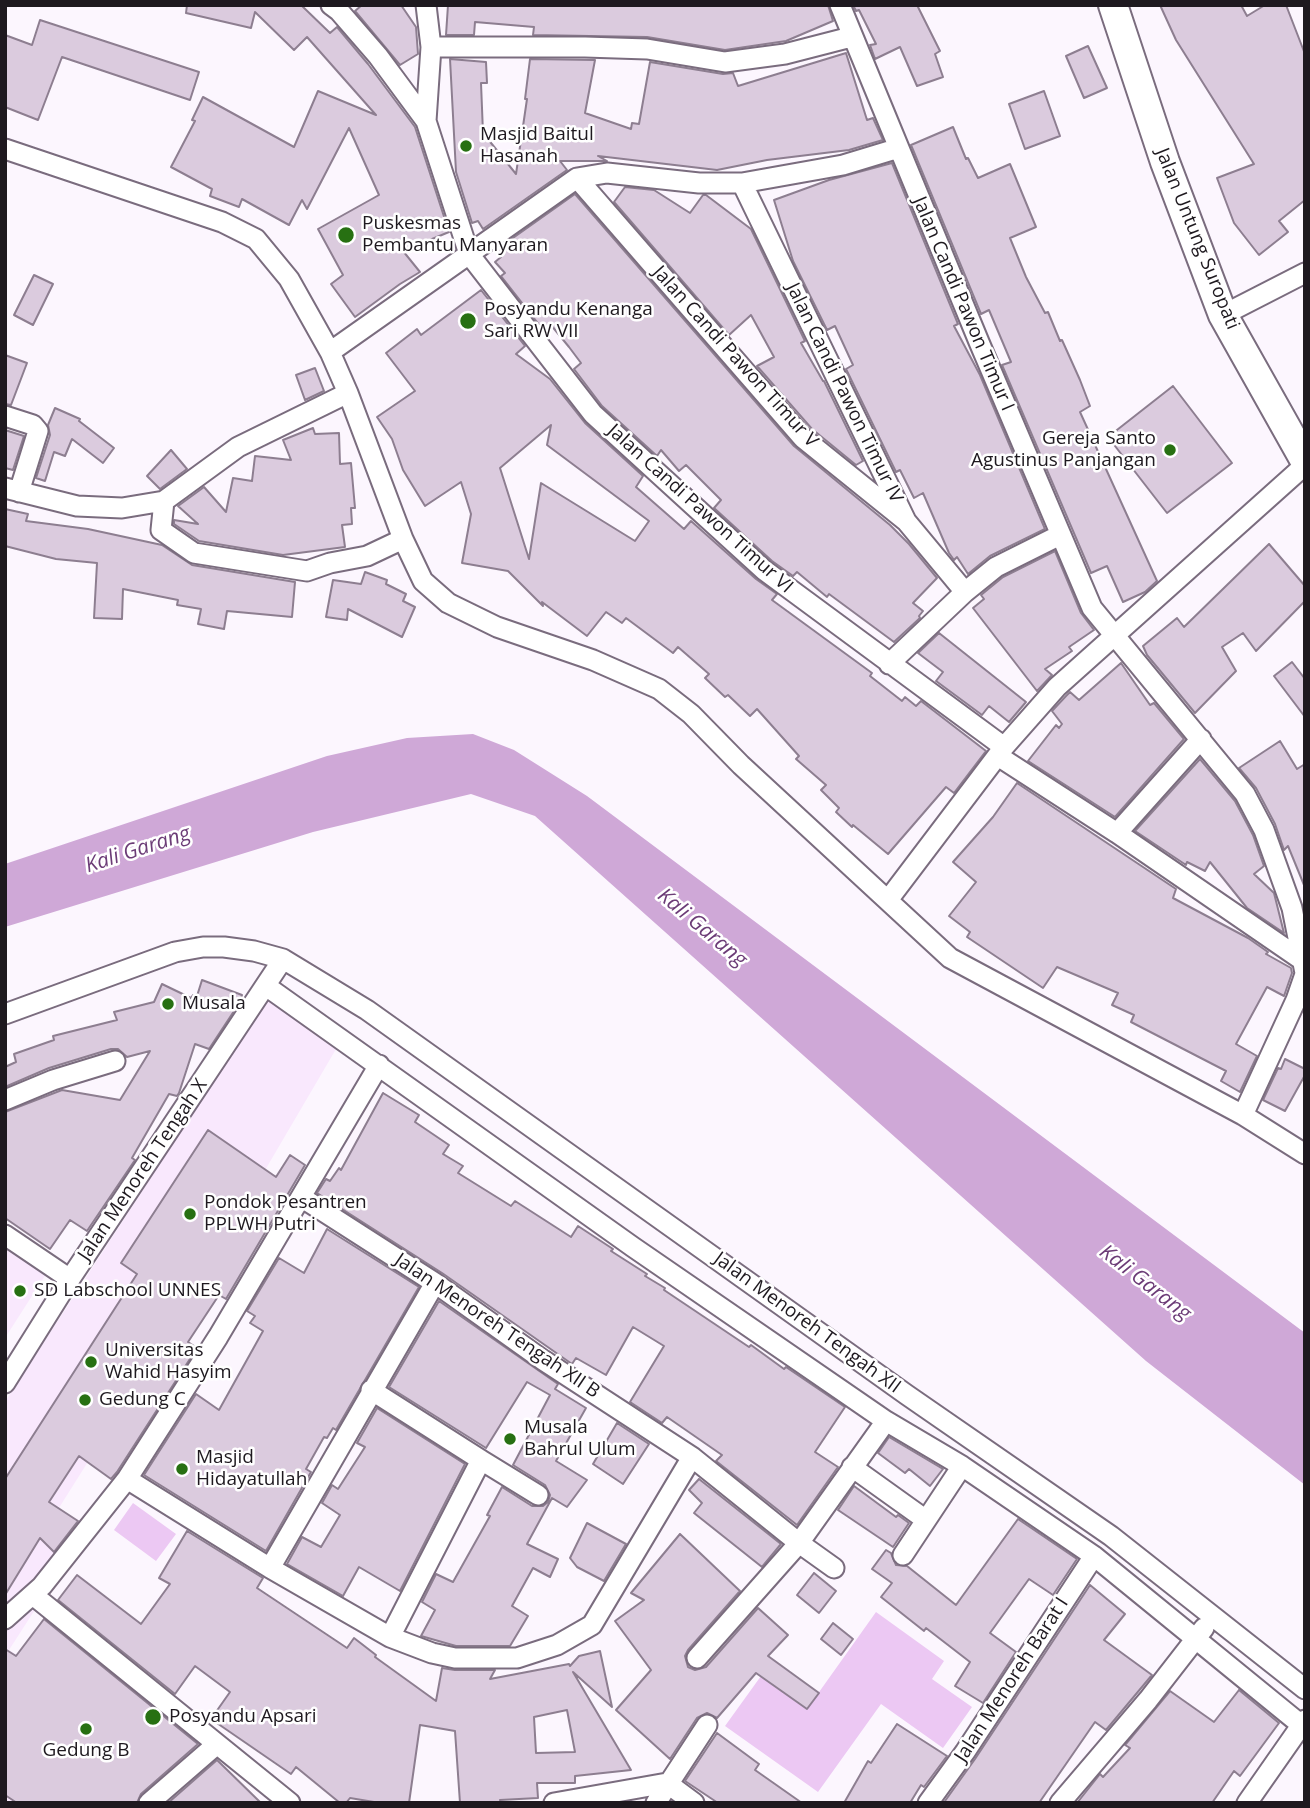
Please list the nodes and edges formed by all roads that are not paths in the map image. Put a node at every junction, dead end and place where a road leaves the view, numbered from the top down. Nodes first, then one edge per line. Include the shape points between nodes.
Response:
1 (331, 5) edge
2 (426, 5) edge
3 (840, 5) edge
4 (1113, 5) edge
5 (851, 37) junction
6 (431, 47) junction
7 (426, 121) junction
8 (899, 148) junction
9 (5, 149) edge
10 (577, 178) junction
11 (742, 183) junction
12 (469, 254) junction
13 (1305, 273) edge
14 (1223, 315) junction
15 (330, 352) junction
16 (348, 393) junction
17 (5, 416) edge
18 (1305, 463) edge
19 (12, 490) edge
20 (164, 502) junction
21 (906, 521) junction
22 (1060, 535) junction
23 (403, 539) junction
24 (965, 592) junction
25 (1115, 634) junction
26 (889, 664) junction
27 (1201, 739) junction
28 (1001, 752) junction
29 (1116, 833) junction
30 (888, 900) junction
31 (283, 959) junction
32 (1304, 969) edge
33 (266, 986) junction
34 (5, 1014) edge
35 (114, 1061) dead end
36 (379, 1065) junction
37 (5, 1100) edge
38 (1243, 1115) junction
39 (1305, 1154) edge
40 (301, 1197) junction
41 (5, 1236) edge
42 (70, 1279) junction
43 (435, 1283) junction
44 (5, 1383) edge
45 (371, 1390) junction
46 (887, 1421) junction
47 (692, 1457) junction
48 (481, 1460) junction
49 (962, 1466) junction
50 (852, 1467) junction
51 (127, 1479) junction
52 (538, 1495) dead end
53 (926, 1520) junction
54 (799, 1543) junction
55 (903, 1555) dead end
56 (1094, 1556) junction
57 (270, 1569) junction
58 (834, 1569) dead end
59 (33, 1595) junction
60 (1213, 1617) junction
61 (5, 1619) edge
62 (390, 1637) junction
63 (1196, 1638) junction
64 (697, 1658) dead end
65 (1305, 1689) edge
66 (1304, 1724) edge
67 (707, 1725) dead end
68 (217, 1744) junction
69 (667, 1783) junction
70 (282, 1801) edge
71 (149, 1803) edge
72 (554, 1803) edge
73 (656, 1803) edge
74 (695, 1803) edge
75 (928, 1803) edge
76 (1060, 1803) edge
77 (1247, 1803) edge

1 - 7 street via 378,56
2 - 6 street
3 - 5 street, Jalan Candi Pawon Timur I
4 - 14 main road, Jalan Untung Suropati
5 - 6 street via 785,54 725,62 647,49
5 - 8 street, Jalan Candi Pawon Timur I
6 - 7 street
7 - 12 street, Jalan Candi Pawon Timur VI
8 - 11 street via 843,165
8 - 22 street, Jalan Candi Pawon Timur I
9 - 15 street via 222,222 256,239 289,279
10 - 11 street via 607,173
10 - 12 street
10 - 21 street, Jalan Candi Pawon Timur V via 803,438
11 - 21 street, Jalan Candi Pawon Timur IV
12 - 15 street
12 - 26 street, Jalan Candi Pawon Timur VI via 593,414 764,570
13 - 14 street
14 - 18 main road, Jalan Untung Suropati
15 - 16 street
16 - 20 street via 238,447
16 - 23 street
17 - 19 street via 33,425 37,431
18 - 25 street
19 - 20 street via 77,506 122,508
20 - 23 street via 161,530 194,553 307,571 366,556
21 - 24 street, Jalan Candi Pawon Timur IV
22 - 24 street via 996,567
22 - 25 street, Jalan Candi Pawon Timur I via 1092,608
23 - 30 street via 423,581 448,603 497,627 659,689
24 - 26 street
25 - 27 street, Jalan Candi Pawon Timur I
25 - 28 street via 1058,687
26 - 28 street, Jalan Candi Pawon Timur VI
27 - 29 street
27 - 32 street, Jalan Candi Pawon Timur I via 1245,794 1264,830 1292,908
28 - 29 street, Jalan Candi Pawon Timur VI
28 - 30 street
29 - 32 street, Jalan Candi Pawon Timur VI
30 - 38 street via 950,958
31 - 33 street, Jalan Menoreh Tengah X
31 - 34 street, Jalan Menoreh Tengah XII via 224,947 175,952
31 - 60 street, Jalan Menoreh Tengah XII via 367,1010 1111,1536
32 - 38 street via 1296,1000
33 - 36 street
33 - 42 street, Jalan Menoreh Tengah X
35 - 37 street
36 - 40 street
36 - 46 street
38 - 39 street
40 - 43 street, Jalan Menoreh Tengah XII B
40 - 51 street
41 - 42 street
42 - 44 street, Jalan Menoreh Tengah X
43 - 45 street
43 - 47 street, Jalan Menoreh Tengah XII B
45 - 48 street
45 - 57 street
46 - 49 street
46 - 50 street
47 - 54 street, Jalan Menoreh Tengah XII B
47 - 62 street via 592,1625 574,1637 517,1658 455,1658
48 - 52 street
48 - 62 street
49 - 53 street
49 - 56 street
50 - 53 street
50 - 54 street
51 - 57 street
51 - 59 street
53 - 55 street
54 - 58 street, Jalan Menoreh Tengah XII B
54 - 64 street
56 - 63 street
56 - 75 street, Jalan Menoreh Barat I
57 - 62 street
59 - 61 street
59 - 68 street
60 - 63 street
60 - 65 street, Jalan Menoreh Tengah XII
63 - 66 street
63 - 76 street
66 - 77 street
67 - 69 street
68 - 70 street
68 - 71 street
69 - 72 street
69 - 73 street
69 - 74 street

